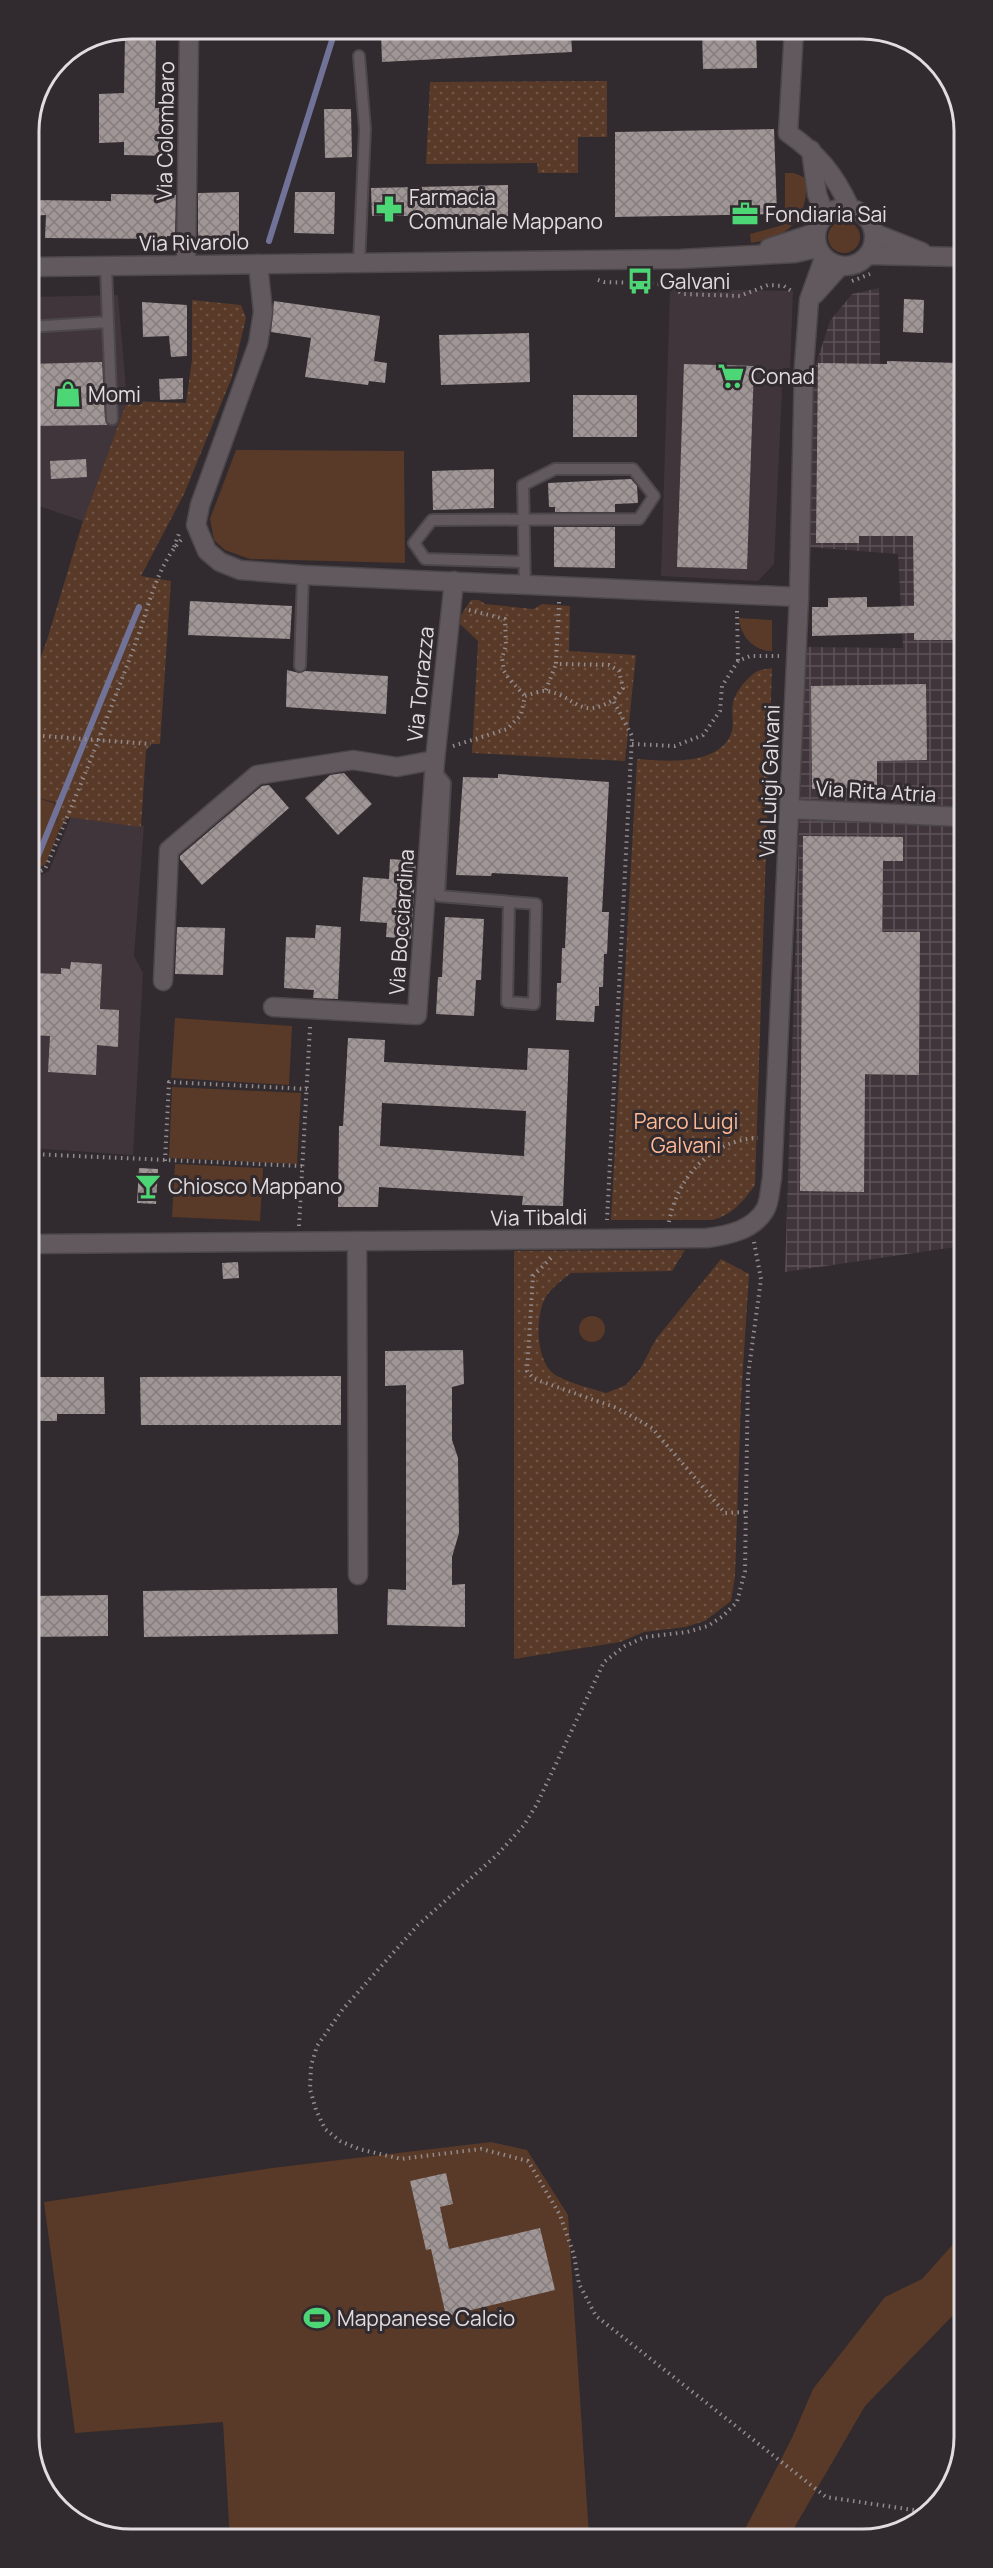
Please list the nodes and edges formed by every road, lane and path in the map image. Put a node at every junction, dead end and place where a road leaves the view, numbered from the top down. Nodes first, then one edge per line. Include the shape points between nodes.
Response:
1 (189, 39) edge
2 (793, 39) edge
3 (359, 56) dead end
4 (810, 149) junction
5 (850, 208) junction
6 (825, 216) junction
7 (874, 234) junction
8 (824, 252) junction
9 (868, 255) junction
10 (954, 257) edge
11 (937, 258) junction
12 (359, 263) junction
13 (186, 264) junction
14 (258, 264) junction
15 (106, 266) junction
16 (39, 267) edge
17 (873, 273) dead end
18 (604, 282) dead end
19 (841, 286) dead end
20 (809, 300) junction
21 (108, 322) junction
22 (39, 326) edge
23 (112, 419) dead end
24 (524, 519) junction
25 (196, 525) junction
26 (524, 562) junction
27 (303, 574) junction
28 (454, 581) junction
29 (525, 585) junction
30 (560, 587) junction
31 (738, 594) junction
32 (799, 597) junction
33 (451, 605) junction
34 (796, 657) junction
35 (738, 661) junction
36 (556, 664) junction
37 (300, 666) dead end
38 (546, 690) junction
39 (525, 696) junction
40 (613, 700) junction
41 (43, 736) dead end
42 (98, 741) junction
43 (151, 744) dead end
44 (632, 744) junction
45 (435, 760) junction
46 (790, 809) junction
47 (954, 817) edge
48 (39, 871) edge
49 (509, 902) junction
50 (163, 981) dead end
51 (273, 1007) dead end
52 (310, 1009) junction
53 (307, 1089) junction
54 (774, 1138) junction
55 (39, 1154) edge
56 (165, 1161) junction
57 (302, 1166) junction
58 (749, 1227) junction
59 (668, 1238) junction
60 (606, 1239) junction
61 (564, 1240) junction
62 (357, 1241) junction
63 (299, 1242) junction
64 (39, 1244) edge
65 (745, 1512) junction
66 (358, 1575) dead end
67 (917, 2511) edge

1 - 13 street, Via Colombaro
2 - 4 street via 788,133
3 - 12 lane via 364,165
4 - 5 street via 839,184
4 - 6 street via 817,194
5 - 6 street via 836,209
5 - 7 street via 866,217
6 - 8 street
7 - 9 street
7 - 11 street
8 - 9 street via 856,264
8 - 12 street, Via Rivarolo via 680,260
8 - 20 street, Via Luigi Galvani
9 - 11 street
10 - 11 street
12 - 14 street, Via Rivarolo
13 - 14 street, Via Rivarolo
13 - 15 street, Via Rivarolo
14 - 25 street via 263,312 258,344
15 - 16 street, Via Rivarolo
15 - 21 lane
17 - 19 path
18 - 20 path via 669,284 682,294 740,296 768,285 784,286
20 - 32 street, Via Luigi Galvani
21 - 22 lane
21 - 23 lane
24 - 24 lane via 524,485 555,470 633,469 654,496 639,519
24 - 26 lane
24 - 26 lane via 432,520 414,543 425,559
25 - 27 street via 207,551 220,562 240,570
25 - 42 path via 174,548 158,581
26 - 29 lane
27 - 28 street
27 - 37 lane
28 - 29 street
28 - 33 street, Via Torrazza
29 - 30 street
30 - 31 street
30 - 36 path
31 - 32 street
31 - 35 path
32 - 34 street, Via Luigi Galvani
33 - 39 path via 505,619 504,671
33 - 45 street, Via Torrazza
34 - 35 path via 750,656
34 - 46 street, Via Luigi Galvani
35 - 44 path via 722,686 720,711 703,735 675,746
36 - 38 path
36 - 40 path via 609,665 619,671 623,688
38 - 39 path
38 - 40 path via 590,710
39 - 45 path via 521,715 507,729
40 - 44 path via 632,736
41 - 42 path
42 - 43 path
42 - 48 path via 45,868
44 - 60 path
45 - 49 lane via 445,783 439,896
45 - 50 street, Via Torrazza via 397,766 353,760 257,775 169,850
45 - 52 street, Via Bocciardina via 417,1014
46 - 47 street, Via Rita Atria
46 - 54 street, Via Luigi Galvani
49 - 49 lane via 537,904 534,1004 507,1002
51 - 52 street, Via Bocciardina
52 - 53 path
53 - 56 path via 170,1082
53 - 57 path
54 - 58 street, Via Luigi Galvani via 766,1209
54 - 59 path via 739,1139 701,1160 675,1197
55 - 56 path
56 - 57 path
57 - 63 path
58 - 59 street, Via Tibaldi via 722,1236
58 - 65 path via 761,1279 748,1376
59 - 60 street, Via Tibaldi
60 - 61 street, Via Tibaldi
61 - 62 street, Via Tibaldi
61 - 65 path via 563,1249 533,1276 527,1371 534,1379 617,1408 652,1428 725,1513
62 - 63 street, Via Tibaldi
62 - 66 street
63 - 64 street, Via Tibaldi
65 - 67 path via 745,1571 737,1602 708,1626 645,1637 604,1662 524,1825 498,1854 418,1925 343,2009 316,2046 310,2089 325,2129 359,2149 400,2159 481,2149 528,2161 560,2215 579,2284 596,2316 826,2497

